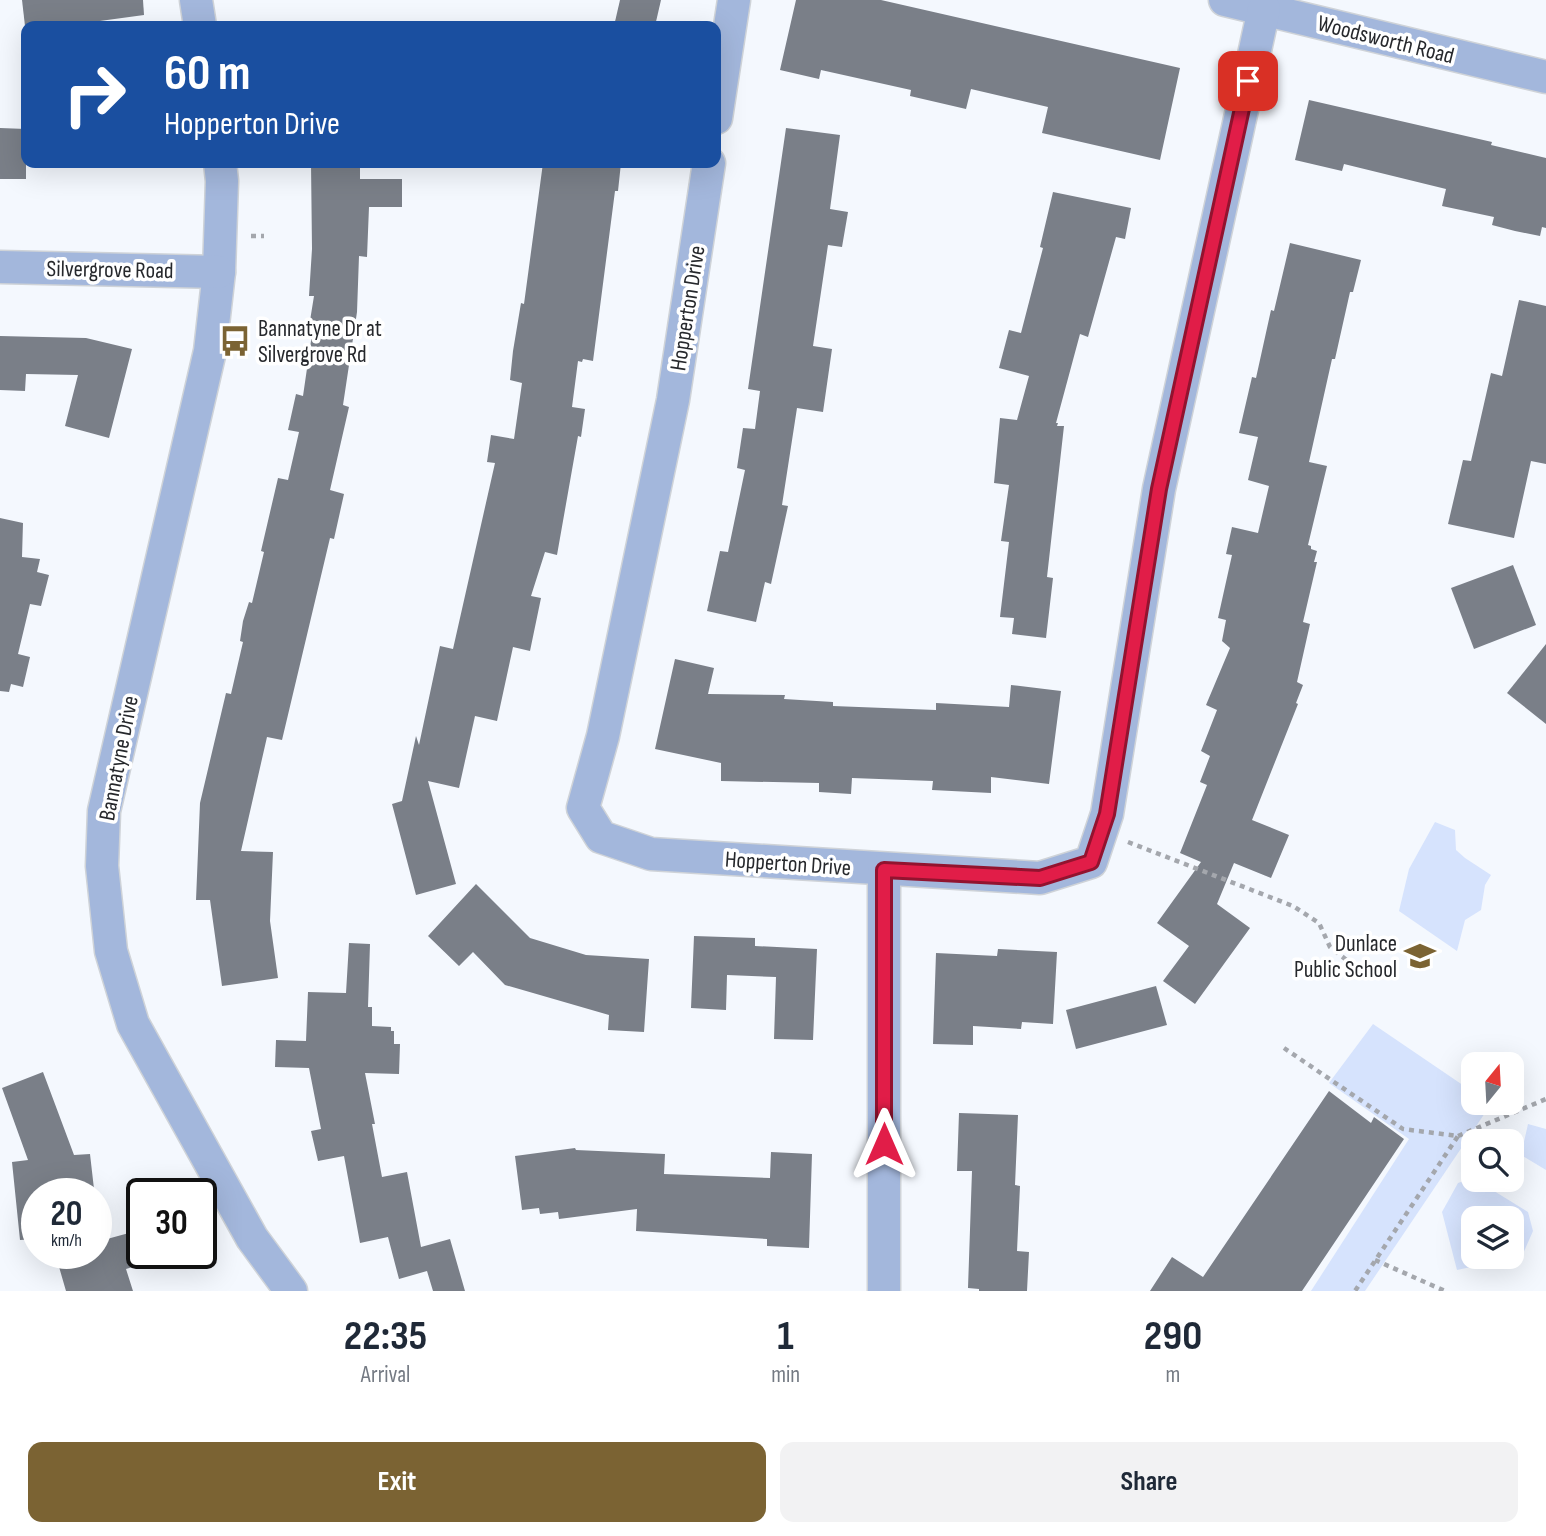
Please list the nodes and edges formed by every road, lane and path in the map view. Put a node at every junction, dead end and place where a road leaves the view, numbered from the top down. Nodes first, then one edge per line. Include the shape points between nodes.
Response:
1 (196, 0) edge
2 (734, 0) edge
3 (1225, 0) edge
4 (1264, 9) junction
5 (199, 21) edge
6 (1546, 78) edge
7 (721, 85) edge
8 (221, 168) edge
9 (708, 168) edge
10 (0, 267) edge
11 (219, 272) junction
12 (1101, 831) junction
13 (884, 870) junction
14 (1349, 962) dead end
15 (1284, 1048) dead end
16 (1546, 1098) edge
17 (1458, 1136) junction
18 (1375, 1260) junction
19 (291, 1291) edge
20 (884, 1291) edge
21 (1355, 1291) edge
22 (1446, 1291) edge

1 - 5 street
2 - 7 street
3 - 4 street, Woodsworth Road
4 - 6 street, Woodsworth Road
4 - 12 street, Hopperton Drive via 1159,489
8 - 11 street
9 - 13 street, Hopperton Drive via 673,400 603,736 583,808 601,837 651,854
10 - 11 street, Silvergrove Road
11 - 19 street, Bannatyne Drive via 210,351 104,811 102,866 111,951 133,1024 252,1238
12 - 13 street, Hopperton Drive via 1091,862 1040,878
12 - 14 path via 1293,906 1319,923 1330,947
13 - 20 street
15 - 17 path via 1403,1129
16 - 17 path
17 - 18 path
18 - 21 path
18 - 22 path

